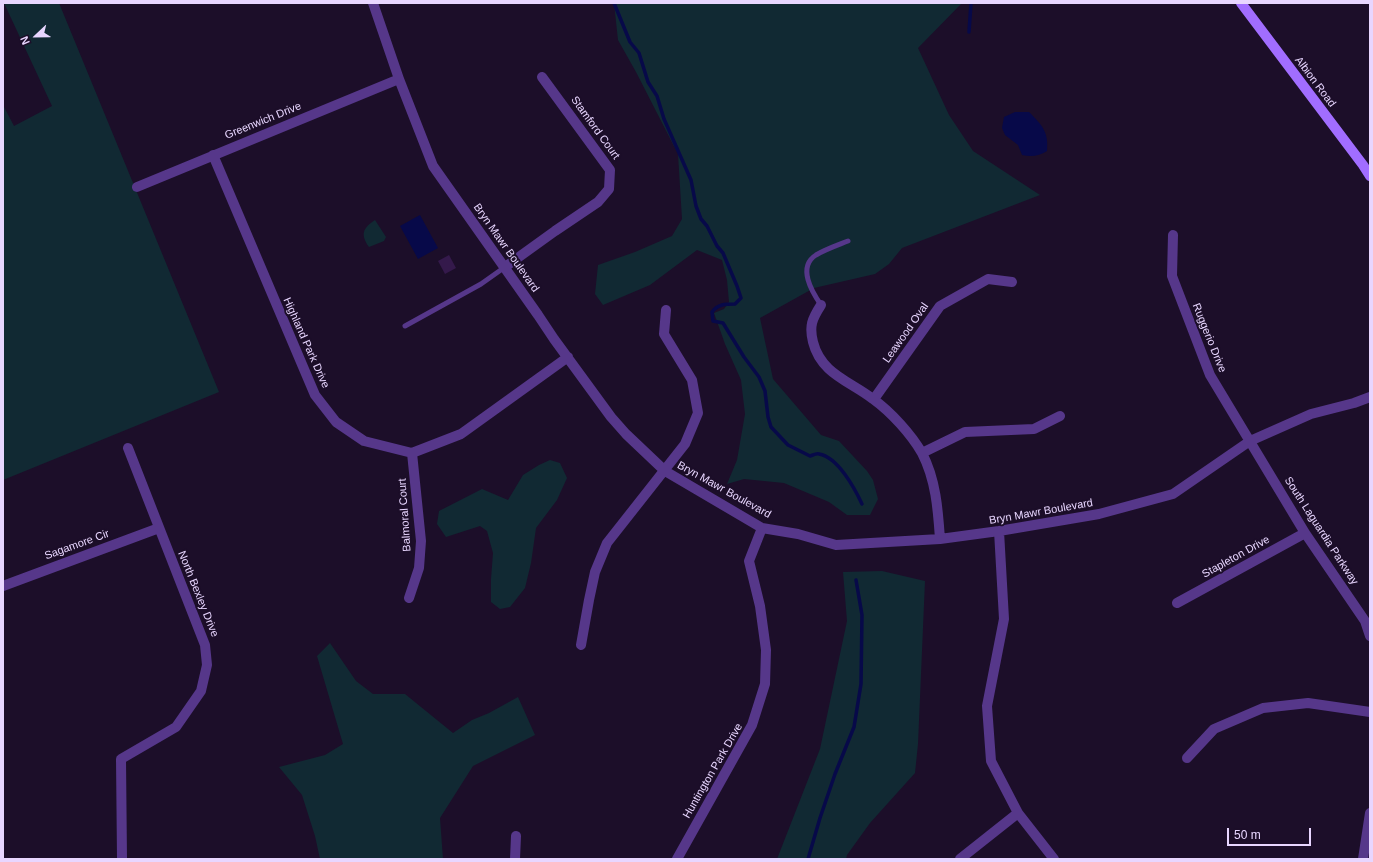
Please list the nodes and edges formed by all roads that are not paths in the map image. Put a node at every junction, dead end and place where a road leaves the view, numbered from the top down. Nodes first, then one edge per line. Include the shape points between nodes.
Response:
1 (373, 3) edge
2 (1241, 3) edge
3 (542, 77) dead end
4 (399, 78) junction
5 (213, 155) junction
6 (1370, 176) edge
7 (137, 187) dead end
8 (1173, 235) dead end
9 (848, 241) dead end
10 (505, 267) junction
11 (1012, 282) dead end
12 (821, 305) joint
13 (666, 310) dead end
14 (405, 326) dead end
15 (568, 358) junction
16 (1370, 397) edge
17 (874, 399) junction
18 (1060, 416) dead end
19 (1250, 441) junction
20 (128, 448) dead end
21 (412, 453) junction
22 (922, 453) junction
23 (665, 471) junction
24 (158, 528) junction
25 (762, 528) junction
26 (999, 531) junction
27 (1305, 533) junction
28 (940, 539) junction
29 (3, 586) edge
30 (409, 598) dead end
31 (1177, 603) dead end
32 (1370, 636) edge
33 (581, 645) dead end
34 (1370, 712) edge
35 (1187, 758) dead end
36 (1018, 813) junction
37 (1370, 813) edge
38 (516, 836) dead end
39 (122, 859) edge
40 (515, 859) edge
41 (676, 859) edge
42 (960, 859) edge
43 (1054, 859) edge
44 (1363, 859) edge

1 - 4 street, Bryn Mawr Boulevard
2 - 6 street, Albion Road
3 - 10 street, Stamford Court via 610,170 609,189 598,202
4 - 5 street, Greenwich Drive
4 - 10 street, Bryn Mawr Boulevard via 433,166
5 - 7 street, Greenwich Drive
5 - 21 street, Highland Park Drive via 315,395 336,422 364,441
8 - 19 street, Ruggerio Drive via 1172,276 1210,376
9 - 12 lane via 815,256 809,264 807,277 812,292
10 - 14 lane via 481,284
10 - 15 street, Bryn Mawr Boulevard
11 - 17 street, Leawood Oval via 988,279 940,306
12 - 17 street via 812,319 811,333 816,353 828,370
13 - 23 street via 664,334 692,380 698,413 685,444
15 - 21 street via 461,434
15 - 23 street, Bryn Mawr Boulevard via 611,417
16 - 19 street, Bryn Mawr Boulevard via 1311,414
17 - 22 street via 901,425
18 - 22 street via 1034,429 965,432
19 - 26 street, Bryn Mawr Boulevard via 1173,494 1099,514
19 - 27 street, South Laguardia Parkway
20 - 24 street, North Bexley Drive
21 - 30 street, Balmoral Court via 421,541 419,568
22 - 28 street via 937,497
23 - 25 street, Bryn Mawr Boulevard
23 - 33 street via 607,543 595,572
24 - 29 street, Sagamore Cir
24 - 39 street, North Bexley Drive via 205,645 207,665 201,691 176,727 121,759
25 - 28 street, Bryn Mawr Boulevard via 798,534 836,545
25 - 41 street, Huntington Park Drive via 749,561 761,613 766,650 765,684 752,725
26 - 28 street, Bryn Mawr Boulevard
26 - 36 street via 1004,619 987,706 991,761
27 - 31 street, Stapleton Drive
27 - 32 street, South Laguardia Parkway via 1365,621
34 - 35 street via 1308,703 1262,708 1214,729
36 - 42 street
36 - 43 street
37 - 44 street
38 - 40 street

